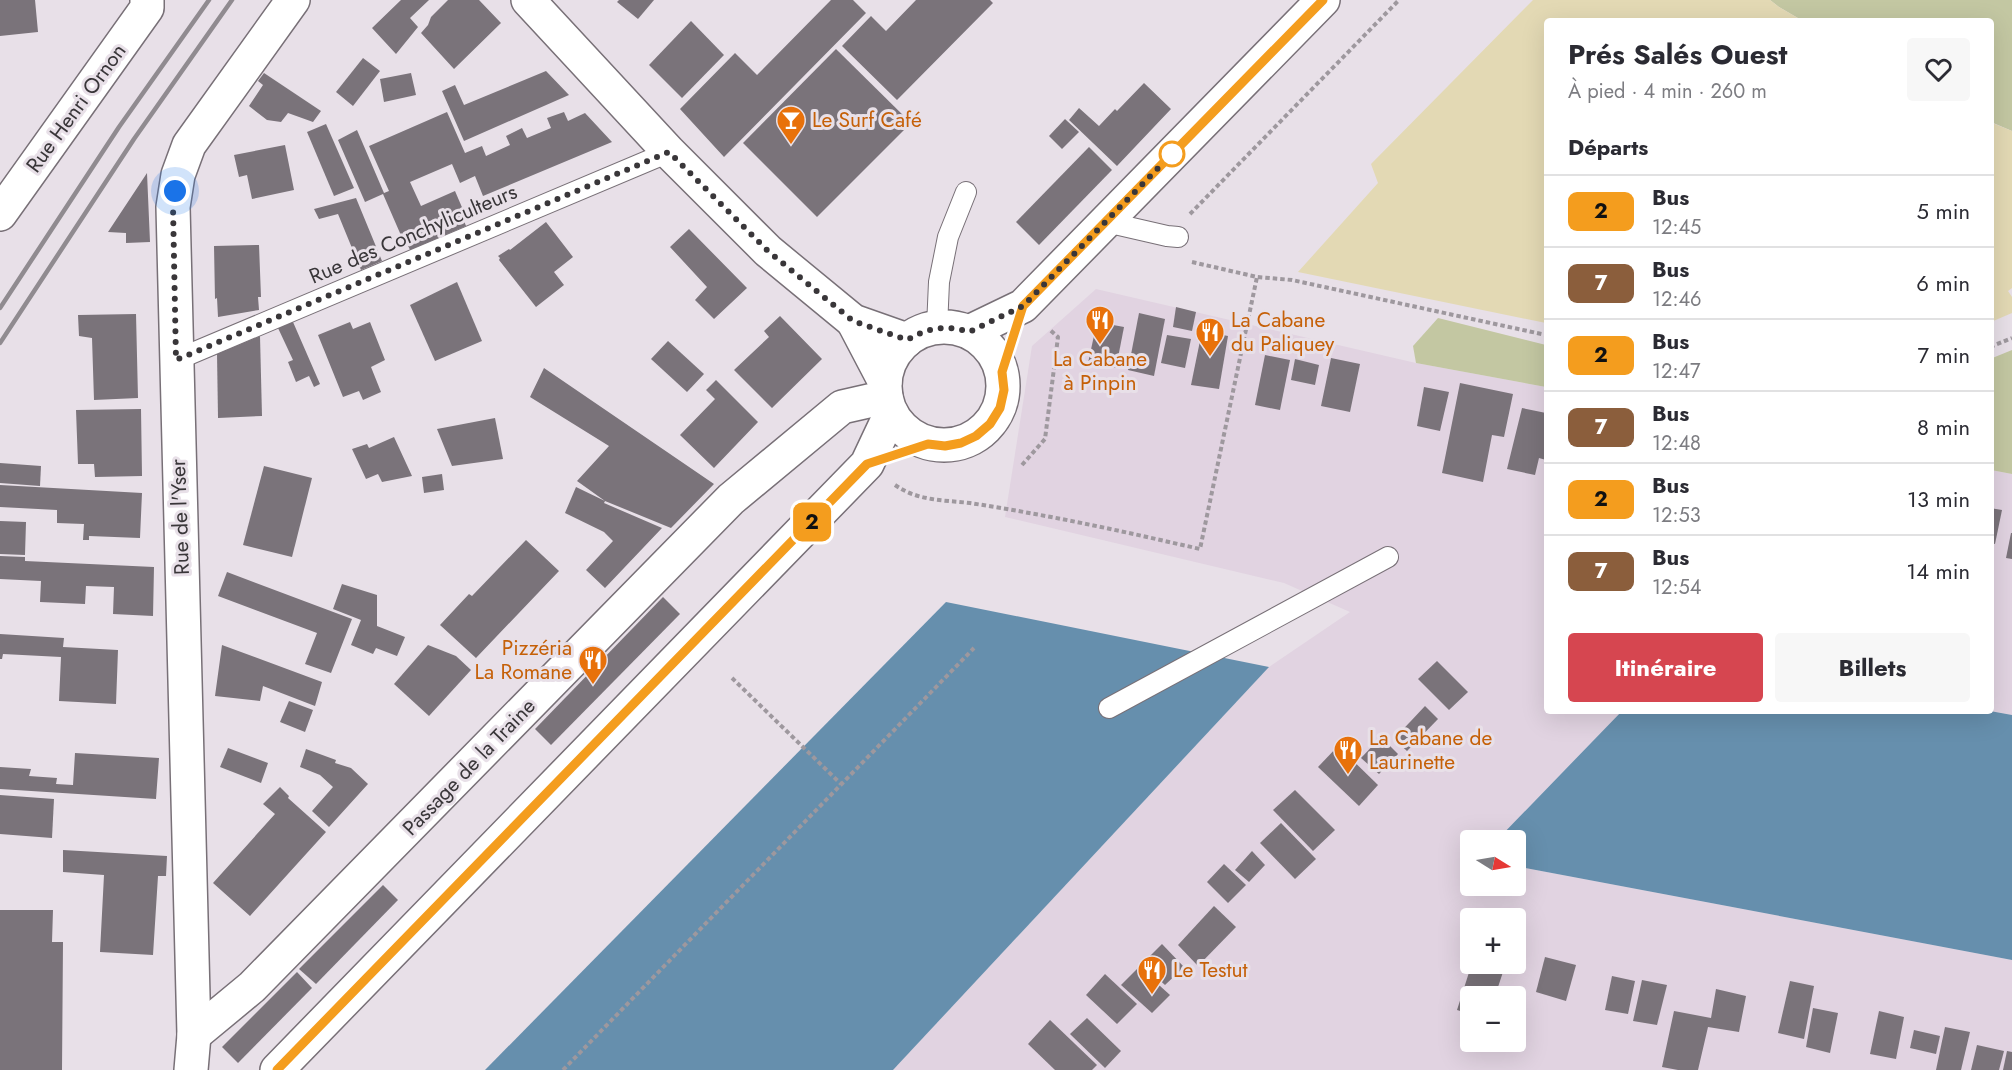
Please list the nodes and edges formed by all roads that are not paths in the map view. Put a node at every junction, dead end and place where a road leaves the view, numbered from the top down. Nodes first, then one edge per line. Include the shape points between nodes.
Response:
1 (147, 0) edge
2 (293, 0) edge
3 (528, 0) edge
4 (1323, 0) edge
5 (669, 152) junction
6 (966, 192) dead end
7 (0, 214) edge
8 (1106, 222) junction
9 (1173, 236) road end
10 (1023, 306) junction
11 (853, 321) junction
12 (937, 327) junction
13 (969, 332) junction
14 (907, 340) junction
15 (176, 360) junction
16 (1002, 372) junction
17 (888, 397) junction
18 (928, 444) junction
19 (867, 464) junction
20 (1388, 557) dead end
21 (1109, 708) dead end
22 (194, 1035) junction
23 (191, 1070) edge
24 (277, 1070) edge

1 - 7 street, Rue Henri Ornon via 147,8
2 - 15 street, Rue de l'Yser via 189,145 178,175 173,207
3 - 5 street
4 - 8 street
5 - 11 street via 768,251
5 - 15 lane, Rue des Conchyliculteurs
6 - 12 lane via 948,237 939,282
8 - 9 lane
8 - 10 street
10 - 13 street
10 - 16 street
11 - 14 street
11 - 17 street
12 - 13 street
12 - 14 street
13 - 16 street via 995,355
14 - 17 street via 888,366
15 - 22 street, Rue de l'Yser
16 - 18 street via 1000,408 990,424 961,443
17 - 18 street via 900,425
17 - 19 street
17 - 22 street, Passage de la Traine via 842,407 731,499 252,987
18 - 19 street
19 - 24 street
20 - 21 lane
22 - 23 street, Rue de l'Yser

